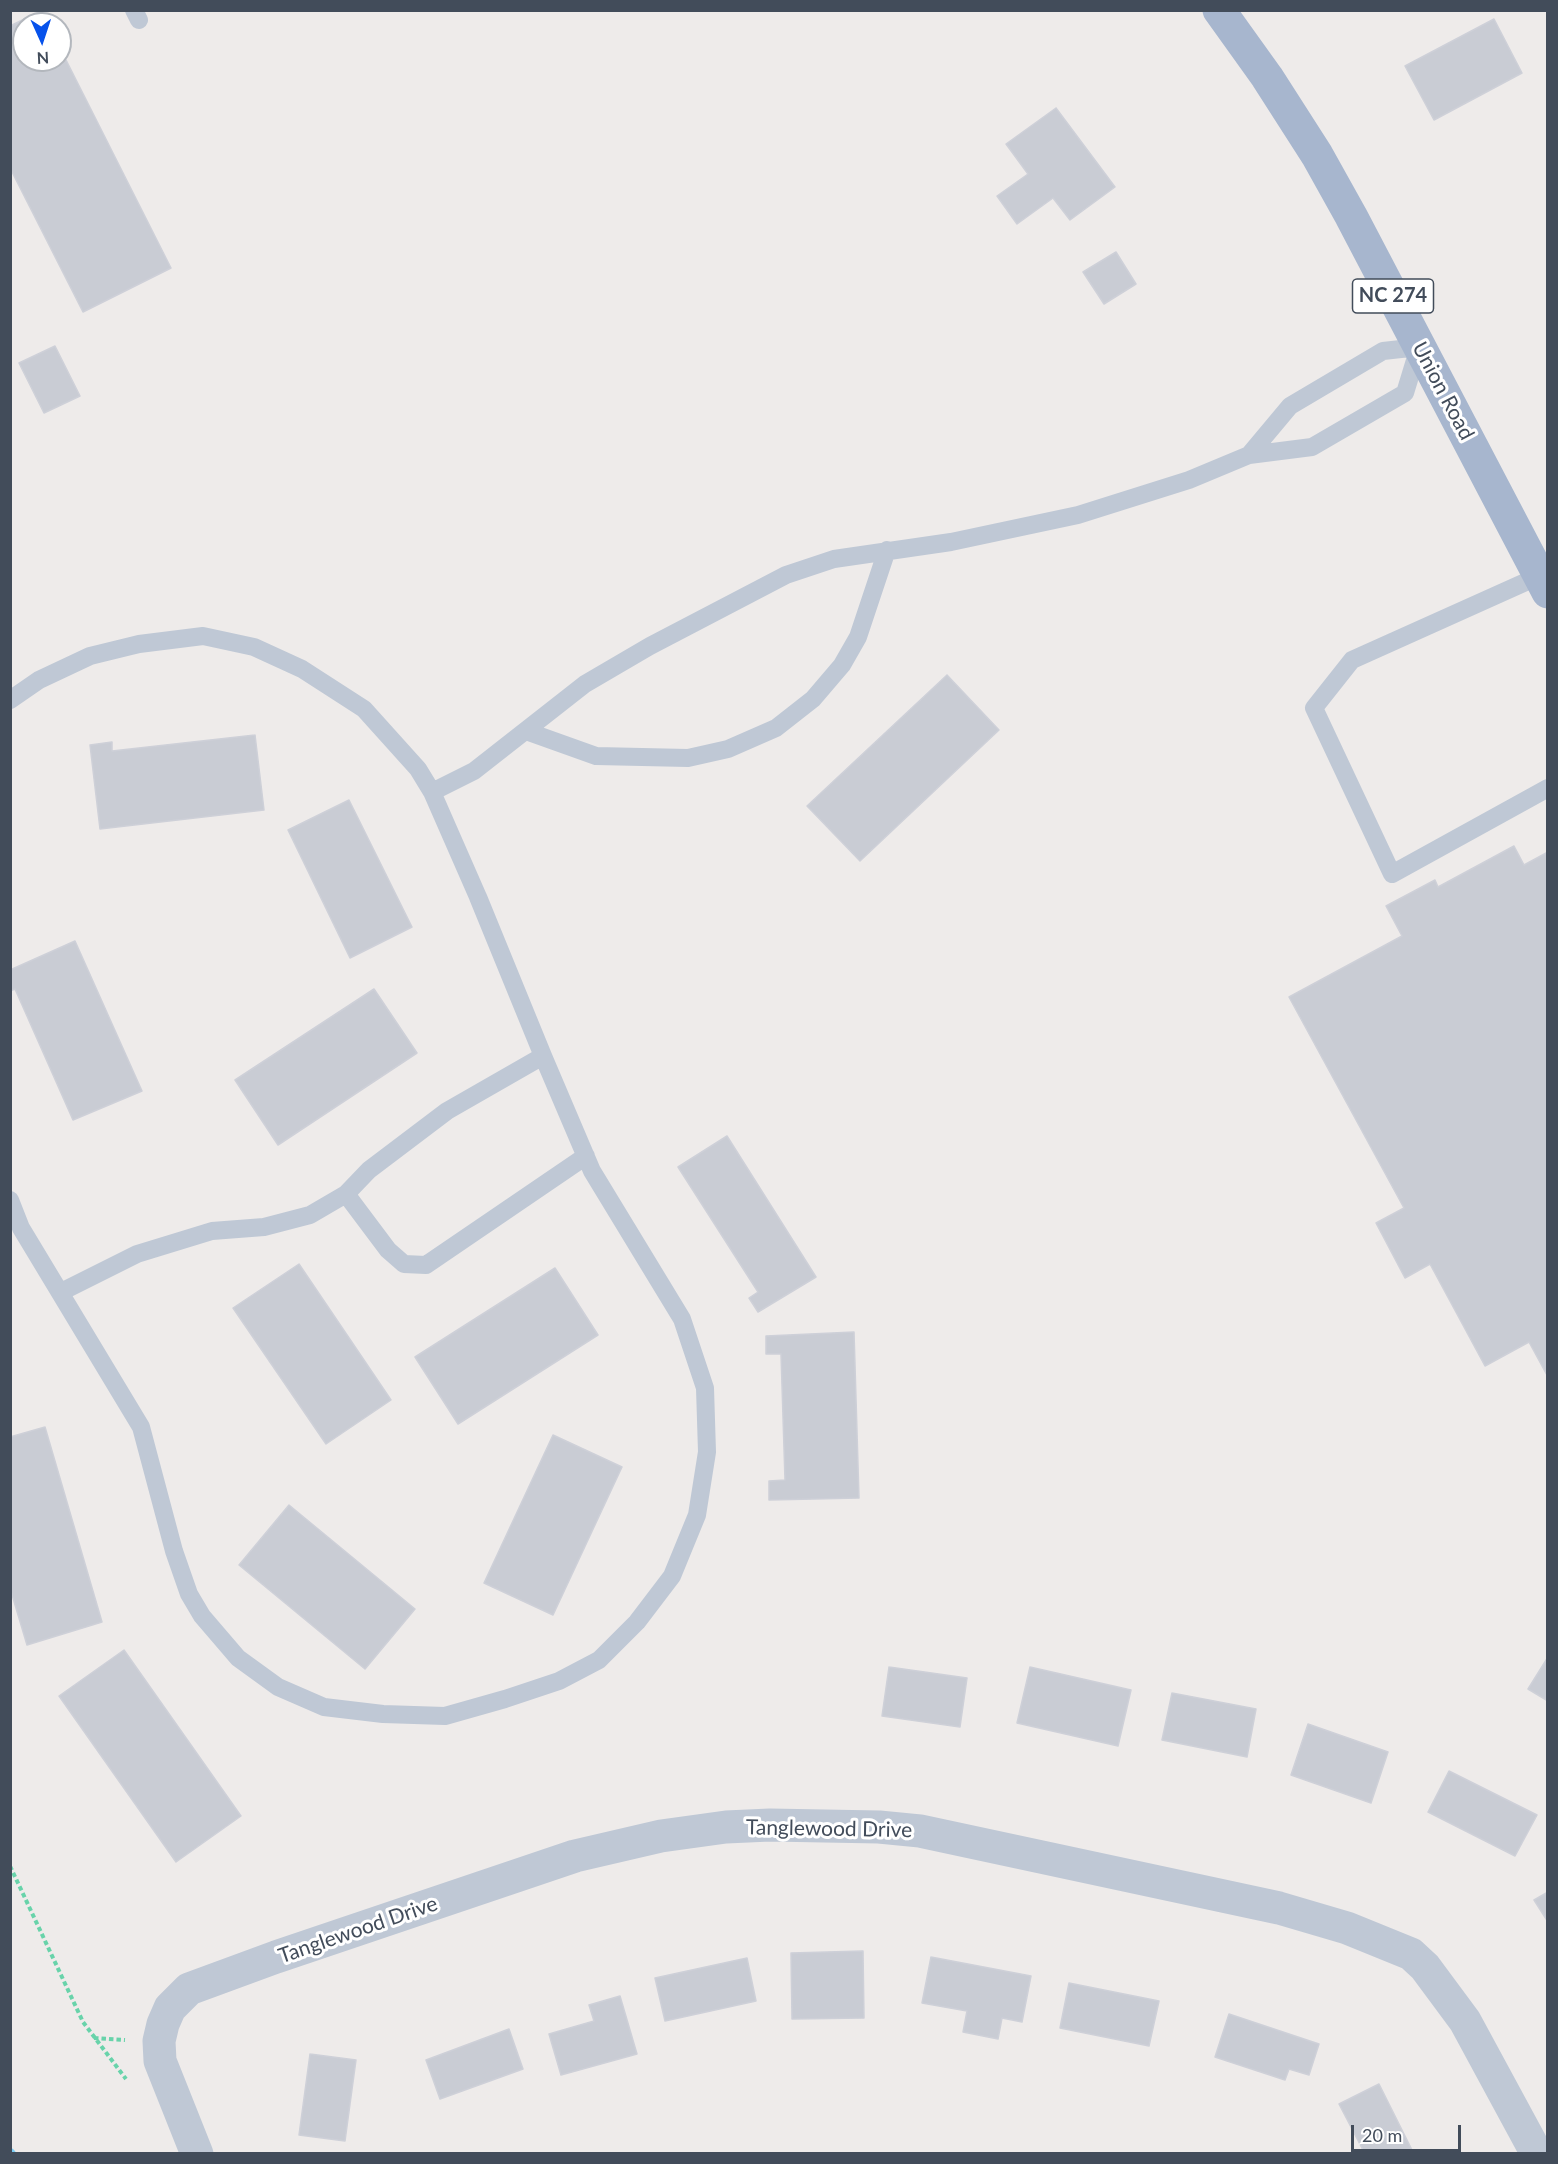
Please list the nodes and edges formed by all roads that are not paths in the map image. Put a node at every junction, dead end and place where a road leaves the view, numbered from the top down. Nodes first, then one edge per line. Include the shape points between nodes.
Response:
1 (1219, 10) edge
2 (1419, 347) junction
3 (1249, 455) junction
4 (886, 550) junction
5 (1543, 584) edge
6 (10, 700) edge
7 (526, 731) junction
8 (1548, 788) edge
9 (432, 792) junction
10 (543, 1056) junction
11 (585, 1156) junction
12 (346, 1194) junction
13 (10, 1200) edge
14 (61, 1292) junction
15 (197, 2154) edge
16 (1537, 2154) edge

1 - 2 main road, Union Road / NC 274 via 1268,76 1317,155
2 - 3 lane via 1383,351 1290,406
2 - 3 lane via 1405,393 1312,447
2 - 5 main road, Union Road / NC 274
3 - 4 lane via 1189,480 1078,515 951,542
4 - 7 lane via 834,559 786,575 585,684
4 - 7 lane via 858,637 842,665 813,699 776,728 728,749 688,758 596,756
5 - 8 lane via 1352,660 1314,708 1392,874
6 - 9 lane via 39,680 90,656 139,644 203,636 244,644 302,669 364,709 418,769
7 - 9 lane via 474,771
9 - 10 lane
10 - 11 lane
10 - 12 lane via 447,1111 369,1170
11 - 12 lane via 426,1264 404,1264 388,1250
11 - 14 lane via 682,1319 705,1388 707,1452 697,1515 672,1576 637,1622 599,1660 560,1681 445,1716 324,1707 278,1687 238,1658 202,1616 189,1594 141,1427
12 - 14 lane via 310,1215 264,1227 212,1231 137,1254
13 - 14 lane via 21,1228
15 - 16 street, Tanglewood Drive via 160,2061 159,2041 170,2008 189,1989 575,1856 661,1836 770,1825 920,1831 1279,1908 1347,1928 1411,1954 1465,2021

